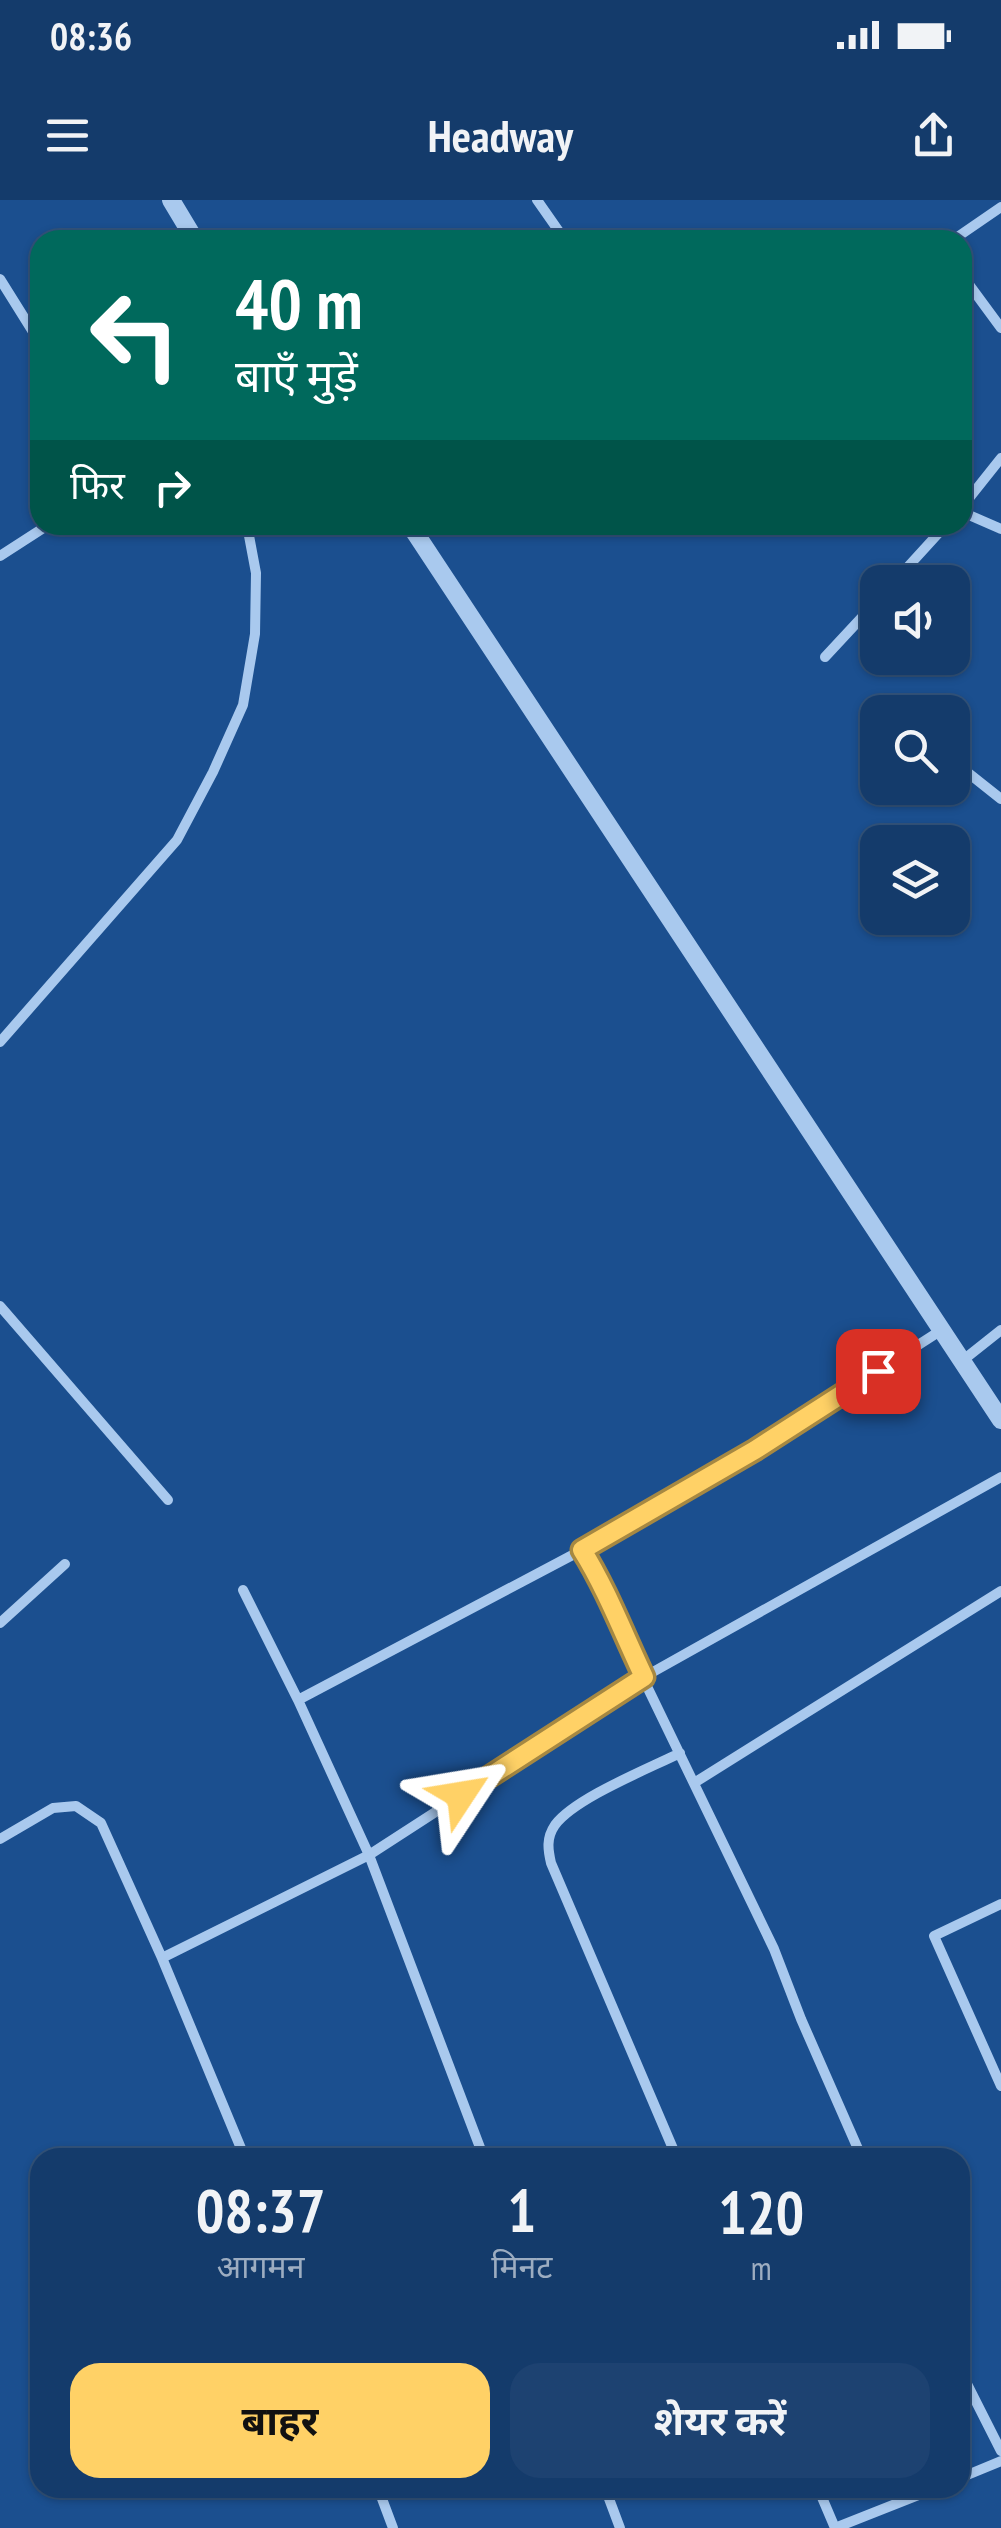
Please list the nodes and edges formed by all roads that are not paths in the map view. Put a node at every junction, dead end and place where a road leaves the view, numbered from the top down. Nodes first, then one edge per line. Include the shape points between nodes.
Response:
1 (171, 200) edge
2 (538, 200) edge
3 (1001, 207) edge
4 (189, 230) edge
5 (558, 230) edge
6 (967, 230) edge
7 (0, 278) edge
8 (972, 289) edge
9 (30, 327) edge
10 (1001, 328) edge
11 (1001, 458) edge
12 (972, 496) edge
13 (972, 514) edge
14 (1001, 529) edge
15 (33, 535) edge
16 (249, 535) edge
17 (417, 535) edge
18 (937, 535) edge
19 (0, 556) edge
20 (910, 565) edge
21 (860, 619) edge
22 (825, 657) dead end
23 (970, 774) edge
24 (1001, 799) edge
25 (0, 1042) edge
26 (0, 1306) edge
27 (1001, 1330) edge
28 (940, 1331) junction
29 (962, 1361) junction
30 (1001, 1420) edge
31 (1001, 1476) edge
32 (168, 1500) dead end
33 (582, 1550) junction
34 (65, 1564) dead end
35 (243, 1590) dead end
36 (1001, 1590) edge
37 (0, 1623) edge
38 (644, 1677) junction
39 (298, 1700) junction
40 (680, 1753) junction
41 (694, 1783) junction
42 (0, 1839) edge
43 (370, 1854) junction
44 (1001, 1904) edge
45 (162, 1958) junction
46 (1001, 2086) edge
47 (240, 2148) edge
48 (480, 2148) edge
49 (673, 2148) edge
50 (858, 2148) edge
51 (970, 2390) edge
52 (1001, 2451) edge
53 (1001, 2461) edge
54 (970, 2474) edge
55 (382, 2498) edge
56 (610, 2498) edge
57 (822, 2498) edge
58 (911, 2498) edge
59 (393, 2528) edge
60 (620, 2528) edge
61 (835, 2528) edge

1 - 4 street
2 - 5 street
3 - 6 street
7 - 9 street
8 - 10 street
11 - 12 street
13 - 14 street
15 - 19 street
16 - 25 street via 255,634 242,705 213,772 177,840
17 - 28 street
18 - 20 street
21 - 22 street
23 - 24 street
26 - 32 street
27 - 29 street
28 - 29 street
28 - 33 street
29 - 30 street
31 - 38 street
33 - 38 street
33 - 39 street
34 - 37 street
35 - 39 street
36 - 41 street
38 - 40 street
38 - 43 street
39 - 43 street
40 - 41 street
40 - 49 street via 573,1808 553,1827 546,1846
41 - 50 street via 774,1949
42 - 45 street via 53,1808 76,1806 101,1824
43 - 45 street
43 - 48 street
44 - 46 street via 934,1936
45 - 47 street
51 - 52 street
53 - 54 street
55 - 59 street
56 - 60 street
57 - 61 street
58 - 61 street

